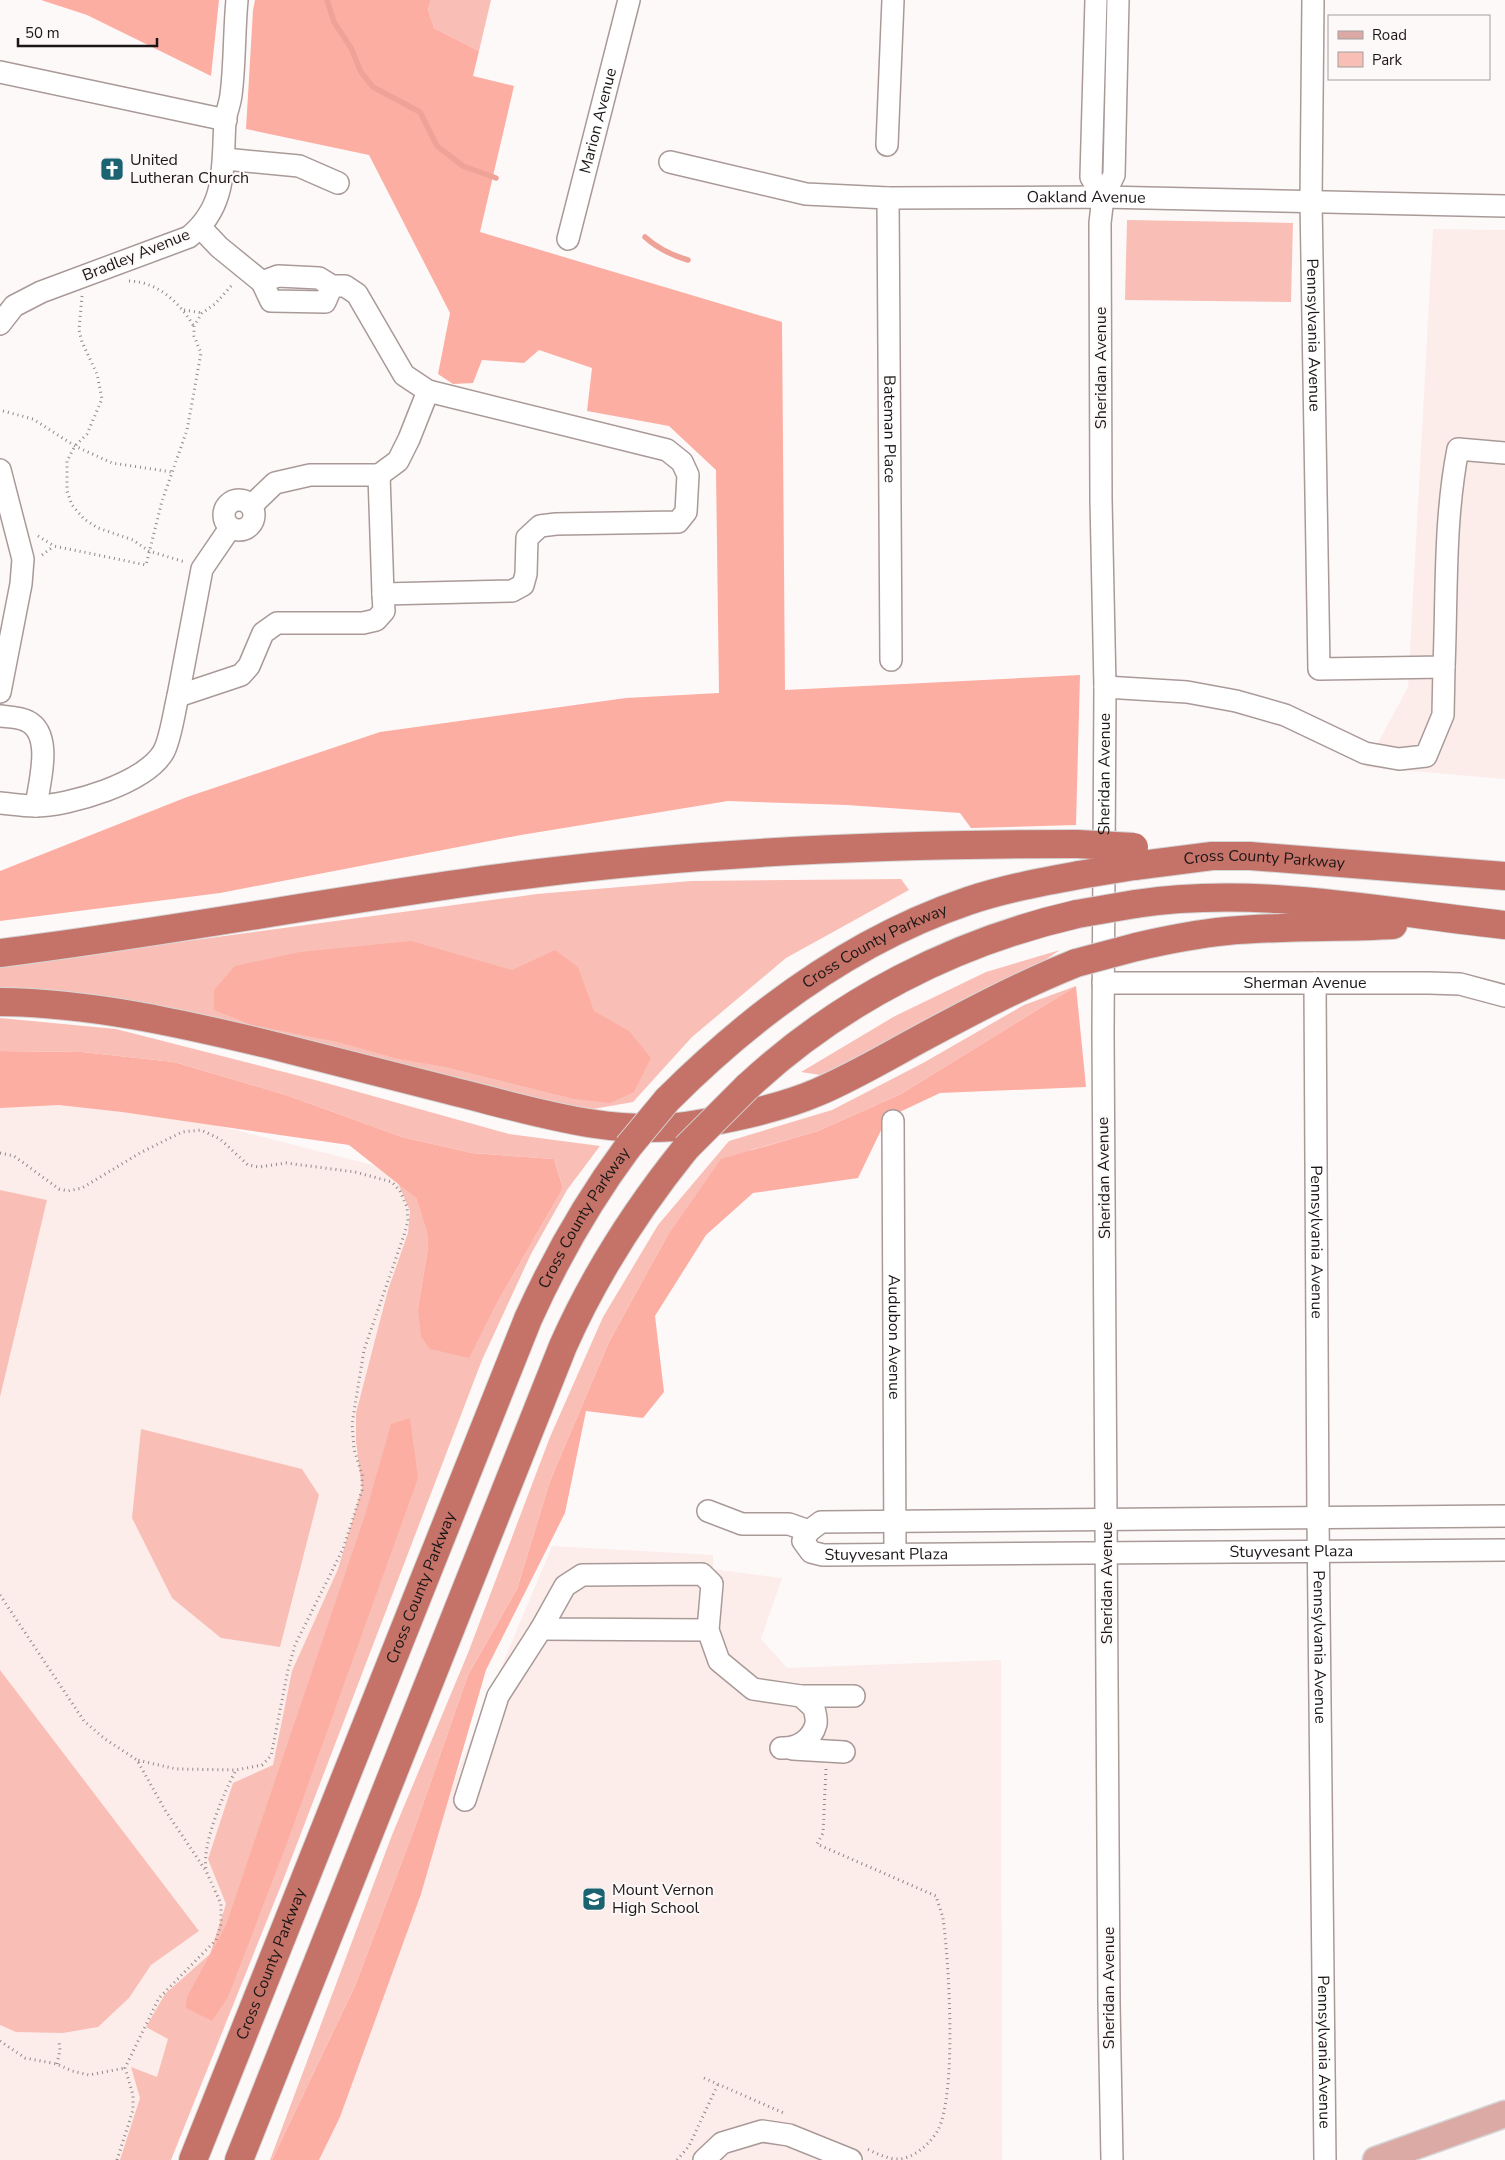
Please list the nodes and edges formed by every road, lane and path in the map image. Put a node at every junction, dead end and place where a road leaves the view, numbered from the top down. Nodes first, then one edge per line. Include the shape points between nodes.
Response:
1 (237, 0) edge
2 (628, 0) edge
3 (893, 0) edge
4 (1096, 0) edge
5 (1118, 0) edge
6 (1313, 0) edge
7 (0, 72) edge
8 (226, 120) junction
9 (887, 145) dead end
10 (225, 159) junction
11 (670, 162) dead end
12 (338, 183) dead end
13 (1103, 196) junction
14 (888, 198) junction
15 (1311, 201) junction
16 (1505, 206) edge
17 (201, 228) junction
18 (568, 239) dead end
19 (238, 279) dead end
20 (121, 281) dead end
21 (76, 292) dead end
22 (184, 310) junction
23 (202, 313) junction
24 (0, 324) edge
25 (194, 326) junction
26 (428, 391) junction
27 (3, 411) dead end
28 (75, 446) junction
29 (1505, 453) edge
30 (0, 470) edge
31 (172, 472) junction
32 (379, 475) junction
33 (34, 534) dead end
34 (149, 551) junction
35 (177, 558) dead end
36 (383, 594) junction
37 (891, 660) dead end
38 (1444, 667) junction
39 (1105, 686) junction
40 (0, 692) edge
41 (178, 696) junction
42 (0, 716) edge
43 (0, 803) edge
44 (36, 806) junction
45 (1134, 856) junction
46 (1505, 876) edge
47 (1458, 920) junction
48 (1505, 925) edge
49 (0, 953) edge
50 (1103, 983) junction
51 (1315, 983) junction
52 (1505, 996) edge
53 (0, 1002) edge
54 (893, 1121) dead end
55 (0, 1153) edge
56 (708, 1511) dead end
57 (1505, 1516) edge
58 (1318, 1518) junction
59 (1107, 1520) junction
60 (895, 1522) junction
61 (809, 1531) junction
62 (1505, 1550) edge
63 (1318, 1551) junction
64 (1107, 1553) junction
65 (895, 1554) junction
66 (0, 1596) edge
67 (541, 1629) junction
68 (708, 1630) junction
69 (801, 1696) junction
70 (854, 1696) dead end
71 (844, 1752) joint
72 (137, 1760) junction
73 (236, 1770) junction
74 (465, 1800) dead end
75 (206, 1871) junction
76 (0, 2041) edge
77 (60, 2042) dead end
78 (57, 2064) junction
79 (125, 2068) junction
80 (704, 2078) dead end
81 (718, 2084) junction
82 (1505, 2114) edge
83 (791, 2116) dead end
84 (857, 2154) edge
85 (117, 2160) edge
86 (193, 2160) edge
87 (239, 2160) edge
88 (677, 2160) edge
89 (704, 2160) edge
90 (899, 2160) edge
91 (1112, 2160) edge
92 (1325, 2160) edge
93 (1376, 2160) edge

1 - 8 street, Bradley Avenue via 231,96
2 - 18 street, Marion Avenue
3 - 9 street
4 - 13 street via 1091,177
5 - 13 street, Sheridan Avenue via 1114,175
6 - 15 street, Pennsylvania Avenue
7 - 8 street
8 - 10 street, Bradley Avenue
10 - 12 street via 298,166
10 - 17 street, Bradley Avenue via 222,184
11 - 14 street, Oakland Avenue via 806,194
13 - 14 street, Oakland Avenue
13 - 15 street, Oakland Avenue
13 - 39 street, Sheridan Avenue via 1100,223 1101,490
14 - 37 street, Bateman Place
15 - 16 street, Oakland Avenue
15 - 38 street, Pennsylvania Avenue via 1319,670
17 - 24 street, Bradley Avenue via 190,237 41,292 14,306
17 - 26 street via 219,248 262,282 278,276 319,278 332,286 345,286 357,294 404,375
19 - 23 path
20 - 22 path via 135,282 162,292
21 - 28 path via 82,296 80,336 97,374 102,399 87,434
22 - 23 path
22 - 25 path
23 - 25 path
25 - 31 path via 194,336 201,353 186,430
26 - 32 street via 398,461
26 - 36 street via 667,450 682,462 688,475 686,512 678,522 540,526 527,538 523,585 512,591
27 - 28 path via 33,419
28 - 31 path via 112,463
28 - 34 path via 67,461 66,477 72,505 84,520 133,540
29 - 38 street via 1458,449 1449,514
30 - 40 street via 23,559
31 - 34 path
32 - 36 street
32 - 41 street via 310,475 275,483 251,506 254,511 252,523 242,530 230,528 202,568
33 - 34 path via 54,546 146,565
34 - 35 path
36 - 41 street via 384,611 376,620 363,624 277,623 263,633 249,666 241,675
38 - 39 street via 1443,715 1426,756 1399,759 1366,753 1285,715 1236,701 1187,692
39 - 50 street, Sheridan Avenue
41 - 44 street via 164,750 154,766 132,780 87,797
42 - 44 street via 27,721 40,732 44,749
43 - 44 street
45 - 46 highway, Cross County Parkway via 1250,856
45 - 49 highway, bridge via 1077,844 854,849 582,868 426,888
45 - 86 highway, Cross County Parkway, bridge via 1079,875 969,901 901,929 856,953 770,1009 722,1048 667,1100 628,1147 569,1234 528,1318
47 - 48 highway
47 - 53 highway, bridge via 1228,931 1136,947 1038,978 818,1092 772,1108 666,1128 636,1129 540,1114 146,1017 67,1006
47 - 87 highway, bridge via 1282,900 1210,898 1135,904 1040,923 976,945 852,1005 795,1045 686,1148 621,1236 563,1346
50 - 51 street, Sherman Avenue
50 - 59 street, Sheridan Avenue
51 - 52 street, Sherman Avenue via 1460,984
51 - 58 street, Pennsylvania Avenue
54 - 60 street, Audubon Avenue
55 - 73 path via 14,1156 59,1189 68,1191 82,1188 182,1132 201,1130 220,1138 248,1165 259,1167 286,1163 354,1172 392,1182 400,1190 407,1207 408,1221 393,1271 364,1350 352,1424 362,1490 343,1549 295,1645 271,1756 262,1765
56 - 61 street via 742,1524 789,1524
57 - 58 street, Stuyvesant Plaza
58 - 59 street, Stuyvesant Plaza
58 - 63 street, Pennsylvania Avenue
59 - 60 street, Stuyvesant Plaza
59 - 64 street, Sheridan Avenue
60 - 61 street, Stuyvesant Plaza via 821,1522
60 - 65 street, Audubon Avenue
61 - 65 street, Stuyvesant Plaza via 803,1541 811,1552 823,1555
62 - 63 street, Stuyvesant Plaza
63 - 64 street, Stuyvesant Plaza
63 - 92 street, Pennsylvania Avenue
64 - 65 street, Stuyvesant Plaza
64 - 91 street, Sheridan Avenue
66 - 72 path via 84,1721
67 - 68 street
67 - 68 street via 564,1586 582,1575 702,1574 712,1584
67 - 74 street via 498,1696
68 - 69 street via 719,1662 753,1689
69 - 70 street
69 - 71 street via 814,1708 817,1723 810,1737 787,1748
71 - 90 path via 826,1766 824,1833 817,1844 936,1896 942,1916 948,1986 946,2103 938,2130 920,2151
72 - 73 path via 176,1769
72 - 75 path via 165,1810
73 - 75 path via 209,1840 204,1860
75 - 79 path via 221,1904 221,1924 216,1940 159,1998
76 - 78 path via 26,2058
77 - 78 path
78 - 79 path via 89,2074
79 - 85 path via 133,2095 133,2110
80 - 81 path
81 - 83 path
81 - 88 path via 689,2146
82 - 93 main road
84 - 89 street via 762,2131 722,2143
84 - 90 path

